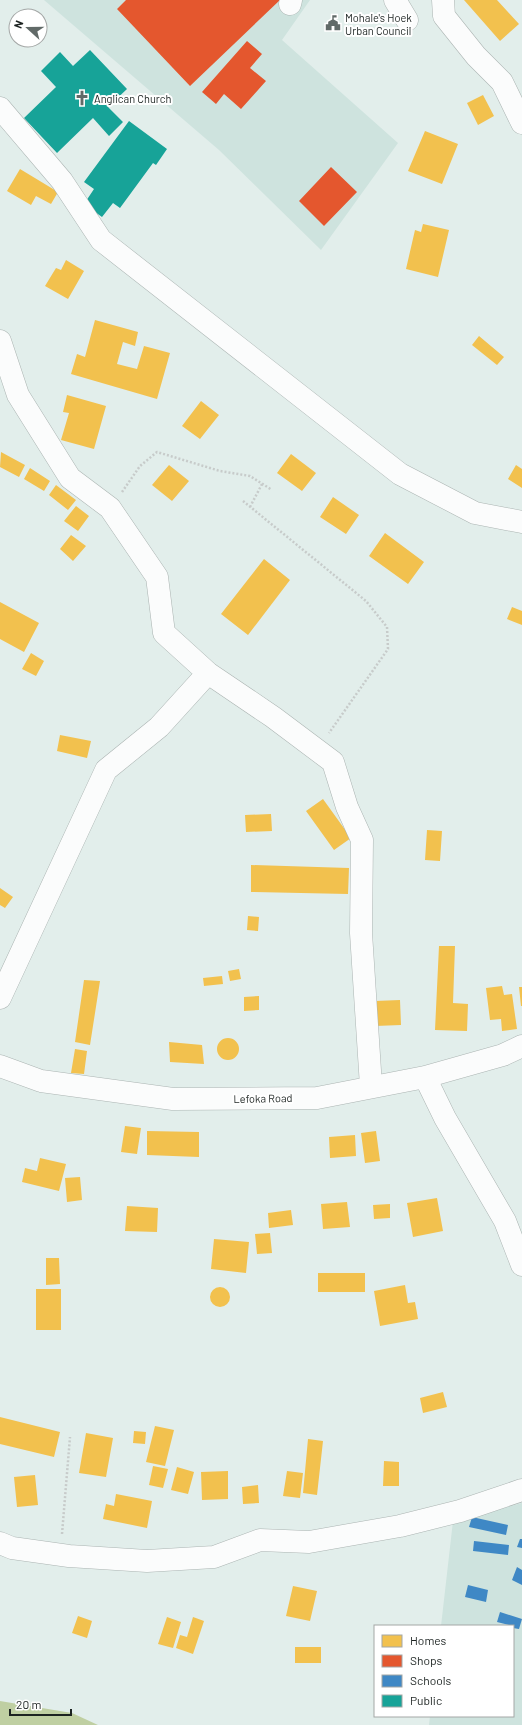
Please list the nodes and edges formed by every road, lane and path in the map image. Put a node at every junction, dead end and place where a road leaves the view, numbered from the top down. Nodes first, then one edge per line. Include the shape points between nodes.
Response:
1 (395, 0) edge
2 (443, 0) edge
3 (407, 20) dead end
4 (0, 108) edge
5 (522, 124) edge
6 (0, 341) edge
7 (262, 484) junction
8 (272, 490) dead end
9 (243, 501) dead end
10 (250, 507) junction
11 (110, 508) junction
12 (522, 522) edge
13 (208, 673) junction
14 (317, 750) junction
15 (0, 998) edge
16 (522, 1046) edge
17 (0, 1066) edge
18 (426, 1077) junction
19 (371, 1086) junction
20 (522, 1265) edge
21 (70, 1437) dead end
22 (522, 1490) edge
23 (0, 1543) edge
24 (60, 1555) junction

1 - 3 street
2 - 5 street via 444,16 476,56 502,82
4 - 12 street via 62,181 101,240 400,474 475,513
6 - 11 street via 18,395 70,478
7 - 8 path
7 - 10 path
7 - 11 path via 250,476 220,471 157,452 140,466
9 - 10 path
10 - 14 path via 366,601 387,627 388,649
11 - 13 street via 157,577 164,633
13 - 14 street
13 - 15 street via 159,727 106,770
14 - 19 street via 334,762 347,807 362,840 361,934
16 - 18 street, Lefoka Road via 503,1055
17 - 19 street, Lefoka Road via 41,1081 173,1099 317,1098
18 - 19 street, Lefoka Road
18 - 20 street via 446,1118 505,1221
21 - 24 path
22 - 24 street via 460,1511 400,1526 309,1542 260,1540 214,1557 146,1561
23 - 24 street via 12,1548

